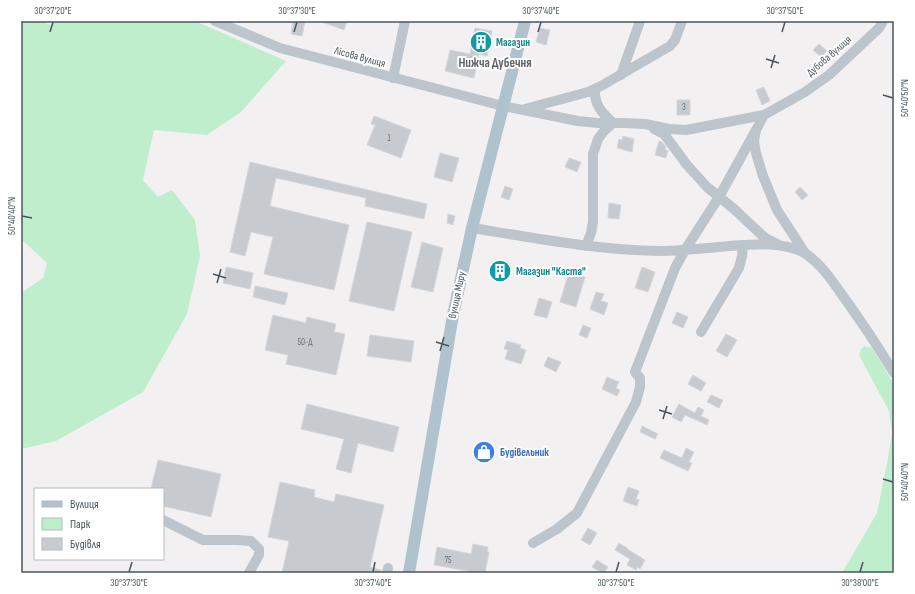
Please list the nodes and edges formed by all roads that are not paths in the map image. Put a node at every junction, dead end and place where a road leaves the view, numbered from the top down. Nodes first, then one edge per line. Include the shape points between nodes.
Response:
1 (215, 21) edge
2 (405, 21) edge
3 (525, 21) edge
4 (640, 21) edge
5 (682, 21) edge
6 (883, 21) edge
7 (621, 75) junction
8 (393, 78) junction
9 (595, 89) junction
10 (503, 106) junction
11 (523, 110) junction
12 (764, 115) junction
13 (613, 123) junction
14 (645, 124) junction
15 (756, 130) junction
16 (719, 196) junction
17 (472, 228) junction
18 (743, 245) junction
19 (586, 246) junction
20 (780, 246) junction
21 (685, 250) junction
22 (805, 253) junction
23 (701, 332) dead end
24 (894, 372) edge
25 (164, 520) edge
26 (533, 543) dead end
27 (249, 573) edge
28 (408, 573) edge

1 - 8 street, Лісова вулиця via 280,48
2 - 8 street
3 - 10 main road, вулиця Миру
4 - 7 street
5 - 7 street via 670,46
6 - 12 street, Дубова вулиця via 879,28 829,75
7 - 9 street
8 - 10 street, Лісова вулиця
9 - 11 street
9 - 13 street via 596,104
10 - 11 street, Лісова вулиця
10 - 17 main road, вулиця Миру
11 - 13 street, Лісова вулиця via 578,121
12 - 14 street, Лісова вулиця via 686,130
12 - 15 street
13 - 14 street, Лісова вулиця
13 - 19 street via 598,139 594,150 593,222
14 - 16 street via 664,134 687,165
15 - 16 street
15 - 22 street via 754,141 762,176 777,210
16 - 20 street via 765,238
16 - 21 street
17 - 19 street
17 - 28 main road, вулиця Миру via 452,322
18 - 20 street
18 - 21 street
18 - 23 street via 739,268
19 - 21 street
20 - 22 street
21 - 26 street via 675,268 635,372 640,378 636,402 577,512 558,529
22 - 24 street via 819,263 868,330
25 - 27 street via 203,540 251,541 260,549

